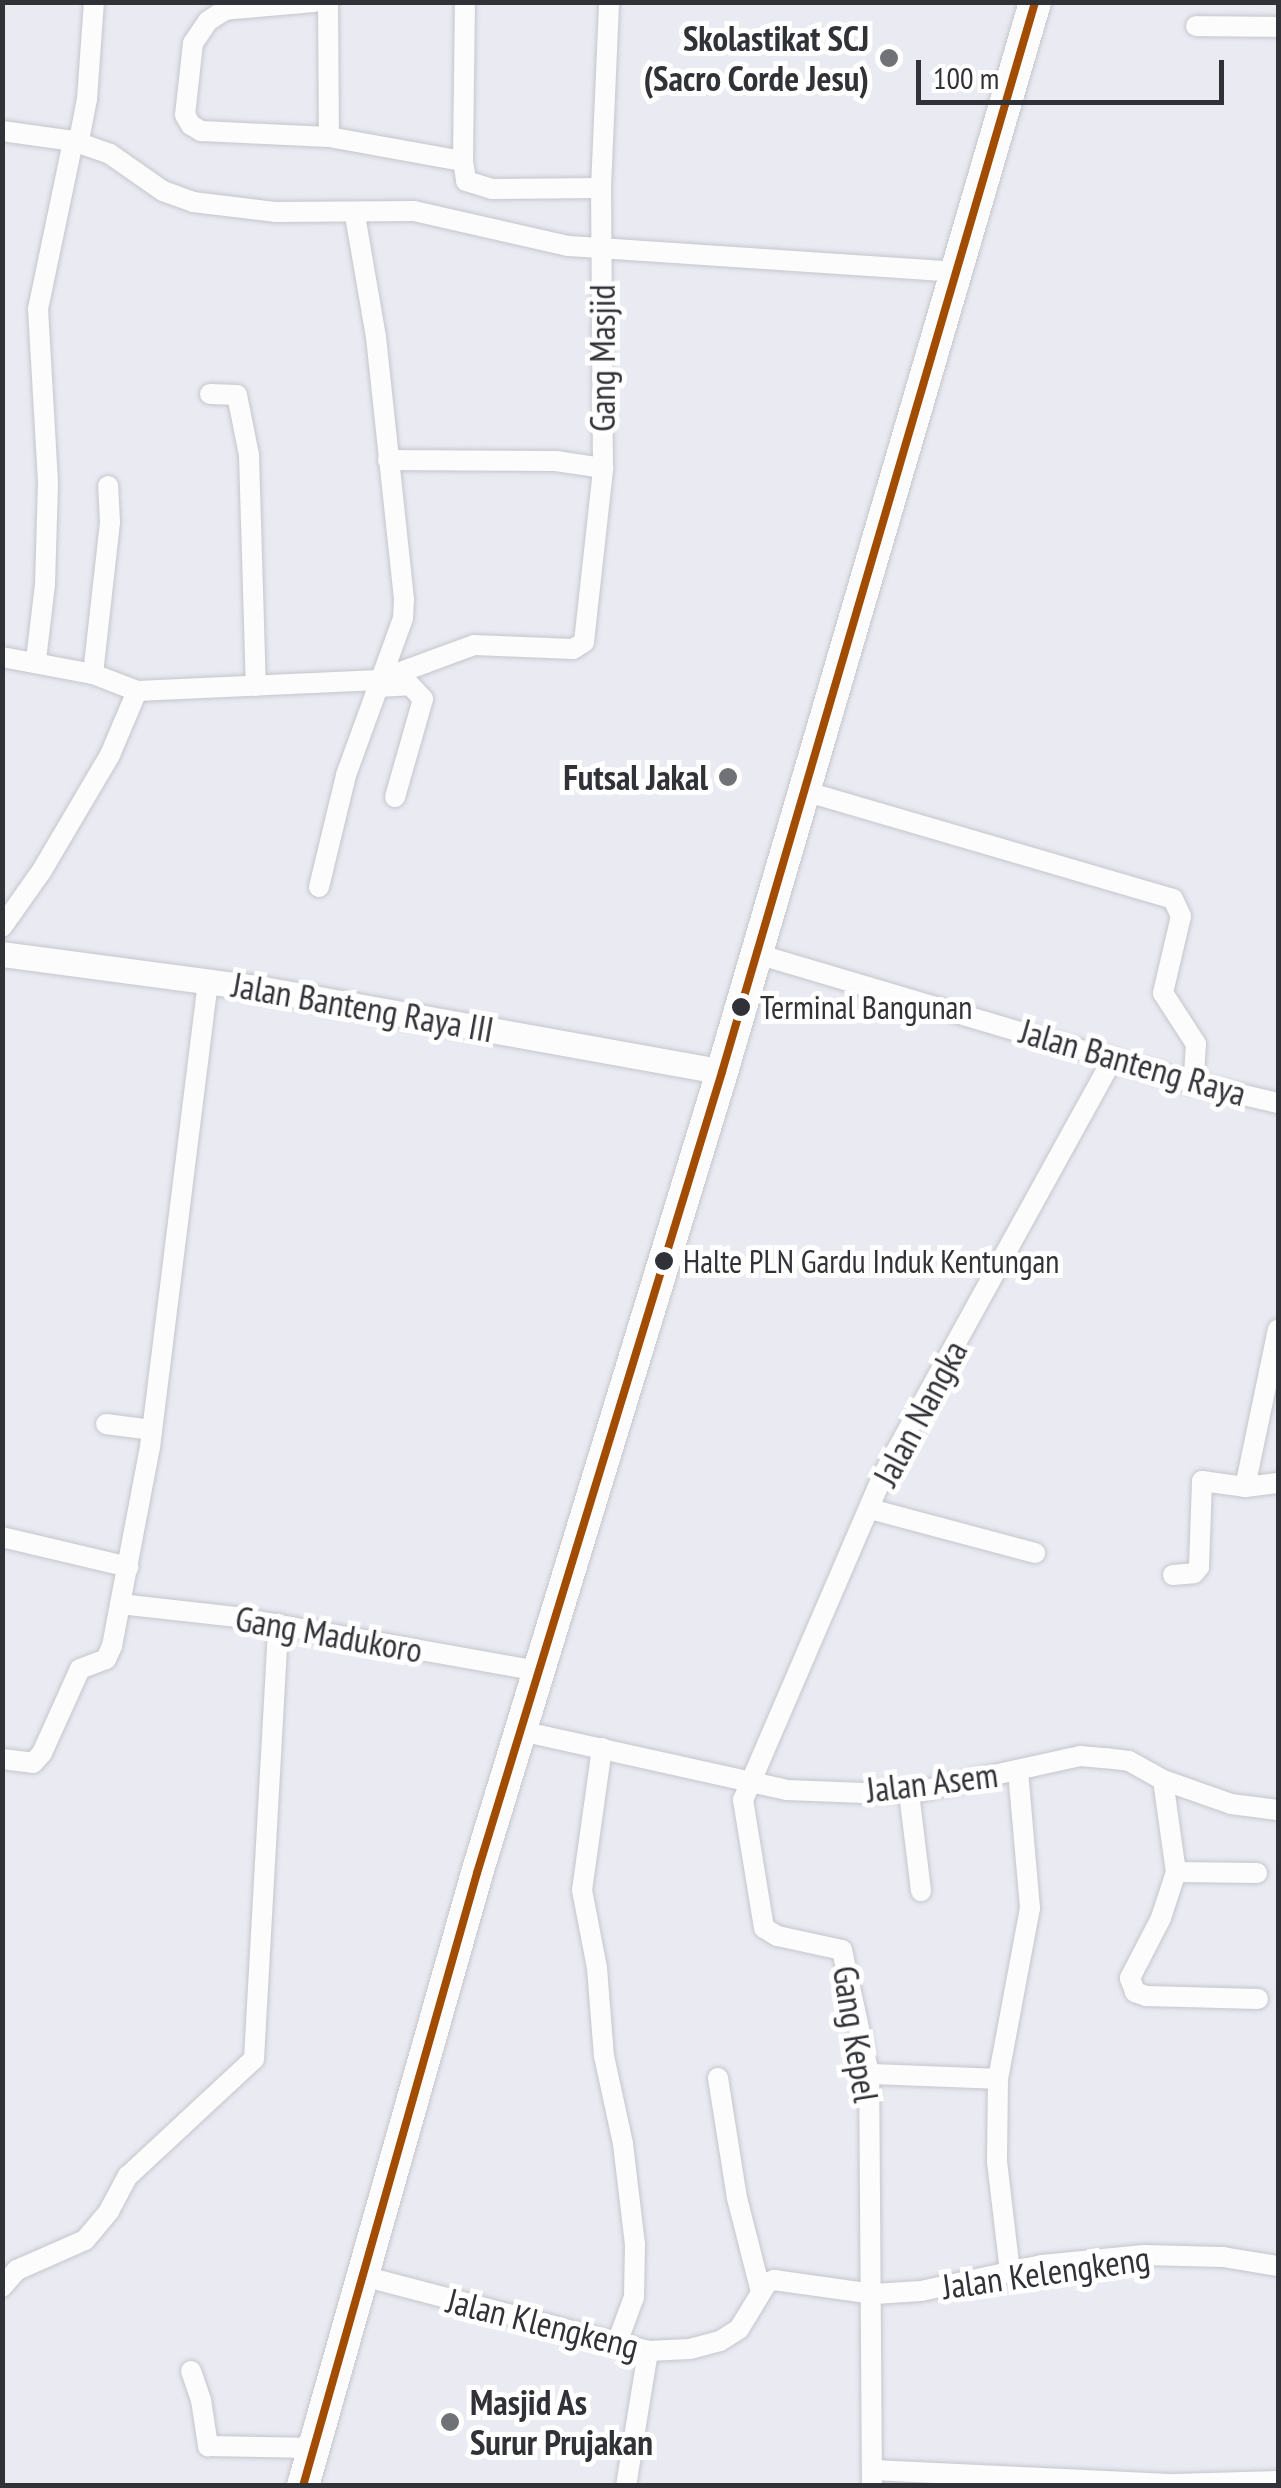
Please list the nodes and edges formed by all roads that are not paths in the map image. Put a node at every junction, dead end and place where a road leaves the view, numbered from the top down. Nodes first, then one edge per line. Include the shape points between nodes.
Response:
1 (94, 2) edge
2 (314, 2) edge
3 (328, 2) edge
4 (465, 2) edge
5 (609, 2) edge
6 (1035, 2) edge
7 (1196, 26) dead end
8 (1278, 27) edge
9 (2, 132) edge
10 (329, 136) junction
11 (73, 141) junction
12 (463, 161) junction
13 (601, 188) junction
14 (355, 214) junction
15 (602, 249) junction
16 (956, 272) junction
17 (210, 394) dead end
18 (388, 460) junction
19 (604, 468) junction
20 (108, 486) dead end
21 (2, 657) edge
22 (36, 660) junction
23 (93, 674) junction
24 (377, 684) junction
25 (256, 686) junction
26 (137, 691) junction
27 (804, 791) junction
28 (395, 797) dead end
29 (319, 887) dead end
30 (2, 927) edge
31 (2, 954) edge
32 (757, 954) junction
33 (208, 981) junction
34 (1113, 1058) junction
35 (722, 1072) junction
36 (1194, 1083) junction
37 (1278, 1103) edge
38 (1278, 1329) edge
39 (106, 1424) dead end
40 (152, 1430) junction
41 (1278, 1483) edge
42 (1246, 1486) junction
43 (870, 1509) junction
44 (2, 1537) edge
45 (1035, 1554) dead end
46 (129, 1566) junction
47 (1173, 1575) dead end
48 (120, 1604) junction
49 (278, 1624) junction
50 (538, 1672) junction
51 (521, 1731) junction
52 (602, 1748) junction
53 (2, 1759) edge
54 (1018, 1770) junction
55 (1157, 1776) junction
56 (752, 1779) junction
57 (909, 1792) junction
58 (1278, 1810) edge
59 (1176, 1872) junction
60 (1257, 1873) dead end
61 (921, 1891) dead end
62 (1258, 1999) dead end
63 (869, 2074) junction
64 (718, 2078) dead end
65 (998, 2079) junction
66 (1278, 2266) edge
67 (1010, 2272) junction
68 (363, 2276) junction
69 (2, 2287) edge
70 (761, 2292) junction
71 (874, 2294) junction
72 (616, 2344) junction
73 (648, 2351) junction
74 (190, 2372) dead end
75 (314, 2448) junction
76 (872, 2478) edge
77 (1278, 2481) edge
78 (304, 2486) edge
79 (626, 2486) edge

1 - 11 street via 87,99
2 - 10 street via 225,10 208,21 192,43 185,115 201,130
3 - 10 street
4 - 12 street
5 - 13 street, Gang Masjid
6 - 16 main road
7 - 8 street
9 - 11 street
10 - 12 street
11 - 14 street via 110,154 163,192 192,202
11 - 22 street via 38,309 48,482
12 - 13 street via 466,181 492,188
13 - 15 street, Gang Masjid
14 - 15 street via 414,211
14 - 18 street
15 - 16 street
15 - 19 street, Gang Masjid
16 - 27 main road
17 - 25 street via 238,395 248,455
18 - 19 street via 556,461
18 - 24 street via 404,598 403,618
19 - 24 street, Gang Masjid via 580,645 474,645
20 - 23 street
21 - 22 street
22 - 23 street
23 - 26 street
24 - 25 street
24 - 28 street via 410,685 423,699
24 - 29 street
25 - 26 street
26 - 30 street via 110,754
27 - 32 main road
27 - 36 street via 1172,899 1181,916 1162,993 1196,1044
31 - 33 street, Jalan Banteng Raya III
32 - 34 street, Jalan Banteng Raya
32 - 35 main road
33 - 35 street, Jalan Banteng Raya III
33 - 40 street
34 - 36 street, Jalan Banteng Raya
34 - 43 street, Jalan Nangka via 924,1396
35 - 50 main road
36 - 37 street, Jalan Banteng Raya
38 - 42 street
39 - 40 street
40 - 46 street
41 - 42 street
42 - 47 street via 1202,1481 1198,1567
43 - 45 street
43 - 56 street, Jalan Nangka
44 - 46 street
46 - 48 street
48 - 49 street, Gang Madukoro
48 - 53 street via 106,1659 80,1670 42,1753 23,1765
49 - 50 street, Gang Madukoro
49 - 69 street via 254,2059 128,2176 85,2240 17,2270
50 - 51 main road
51 - 52 street, Jalan Asem
51 - 68 main road
52 - 56 street, Jalan Asem
52 - 72 street via 582,1890 634,2244 634,2297
54 - 55 street, Jalan Asem via 1080,1756 1129,1761
54 - 57 street, Jalan Asem
54 - 65 street via 1030,1908
55 - 58 street, Jalan Asem via 1231,1804
55 - 59 street
56 - 57 street, Jalan Asem via 787,1790
56 - 63 street, Gang Kepel via 743,1800 764,1928 842,1950
57 - 61 street
59 - 60 street
59 - 62 street via 1130,1978 1135,1992
63 - 65 street
63 - 71 street, Gang Kepel
64 - 70 street
65 - 67 street via 997,2161
66 - 67 street, Jalan Kelengkeng via 1223,2256 1144,2255
67 - 71 street, Jalan Kelengkeng
68 - 72 street, Jalan Klengkeng
68 - 75 main road
70 - 71 street via 774,2280
70 - 73 street, Jalan Klengkeng via 739,2329 720,2341
71 - 76 street, Gang Kepel
72 - 73 street, Jalan Klengkeng
73 - 79 street
74 - 75 street via 208,2446
75 - 78 main road
76 - 77 street

